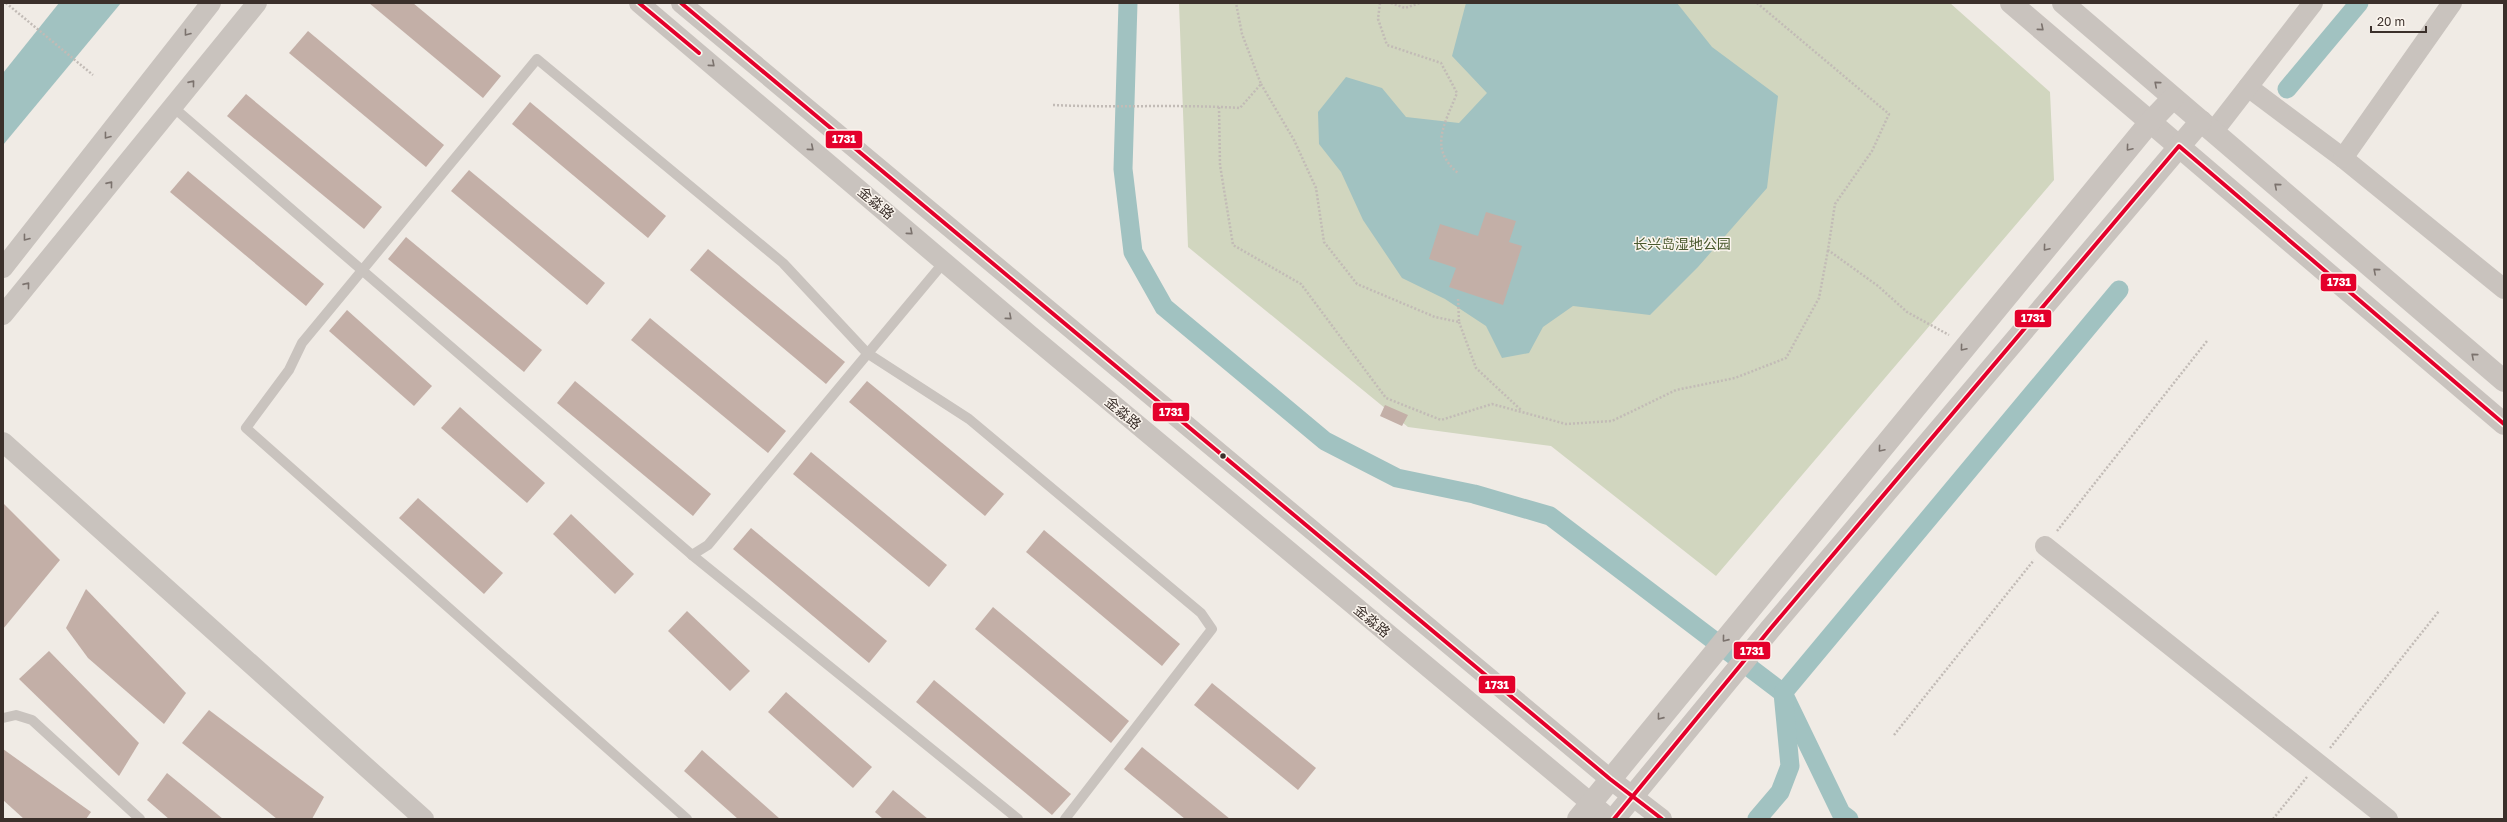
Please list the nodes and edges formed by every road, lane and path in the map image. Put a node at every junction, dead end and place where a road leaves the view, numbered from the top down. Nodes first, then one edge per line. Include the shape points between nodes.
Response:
1 (6, 3) edge
2 (211, 3) edge
3 (257, 3) edge
4 (639, 3) edge
5 (681, 3) edge
6 (1236, 3) edge
7 (1380, 3) edge
8 (1391, 3) edge
9 (1420, 3) edge
10 (1757, 3) edge
11 (2011, 3) edge
12 (2063, 3) edge
13 (2311, 3) edge
14 (2452, 3) edge
15 (93, 75) dead end
16 (1261, 84) junction
17 (2248, 87) junction
18 (2173, 98) junction
19 (1053, 105) dead end
20 (173, 107) junction
21 (1219, 107) junction
22 (2150, 122) junction
23 (2207, 127) junction
24 (2179, 146) junction
25 (2343, 158) junction
26 (1458, 174) dead end
27 (1828, 250) junction
28 (945, 261) junction
29 (3, 268) edge
30 (361, 270) junction
31 (2504, 290) edge
32 (1458, 297) dead end
33 (3, 315) edge
34 (1459, 322) junction
35 (1966, 345) junction
36 (867, 353) junction
37 (2504, 381) edge
38 (1521, 411) junction
39 (2504, 424) edge
40 (3, 442) edge
41 (2045, 546) dead end
42 (692, 555) junction
43 (2439, 611) dead end
44 (3, 718) edge
45 (2318, 764) junction
46 (1610, 779) junction
47 (1633, 795) junction
48 (1584, 811) edge
49 (140, 819) edge
50 (424, 819) edge
51 (687, 819) edge
52 (1018, 819) edge
53 (1065, 819) edge
54 (1610, 819) edge
55 (1614, 819) edge
56 (1662, 819) edge
57 (2273, 819) edge
58 (2388, 819) edge

1 - 15 path
2 -> 29 street
20 -> 3 street
4 -> 28 street, 金淼路
5 - 46 street, 金淼路
6 - 16 path via 1242,34
7 - 26 path via 1378,18 1387,46 1441,63 1457,93 1440,144 1446,164
8 - 9 path via 1405,8
10 - 27 path via 1889,114 1872,151 1835,204
11 -> 22 street
18 -> 12 street
13 - 17 street
14 - 25 street
16 - 21 path via 1240,108
16 - 34 path via 1294,140 1316,188 1324,242 1357,284 1435,317
17 - 23 street
17 - 25 street
18 - 22 street
18 - 23 street
19 - 21 path via 1108,108
20 - 30 lane
33 -> 20 street
21 - 38 path via 1220,165 1233,245 1301,284 1386,398 1441,420 1492,404
22 - 24 street
22 -> 35 street
23 - 24 street
37 -> 23 street
24 - 39 street
24 - 47 street
25 - 31 street
27 - 35 path via 1878,286 1907,312
27 - 38 path via 1819,298 1786,358 1735,378 1676,390 1612,421 1566,424
28 - 36 lane
28 -> 48 street, 金淼路
30 - 36 lane via 537,59 783,263
30 - 42 lane
30 - 51 lane via 302,343 289,370 246,428
32 - 34 path
34 - 38 path via 1476,368
35 -> 46 street
36 - 42 lane via 708,545
36 - 53 lane via 969,420 1201,613 1212,629
40 - 50 street
41 - 45 street
42 - 52 lane
43 - 45 path
44 - 49 lane via 16,715 32,720
45 - 57 path
45 - 58 street
46 - 47 street, 金淼路
46 - 48 street
47 - 55 street
47 - 56 street, 金淼路
48 - 54 street, 金淼路

